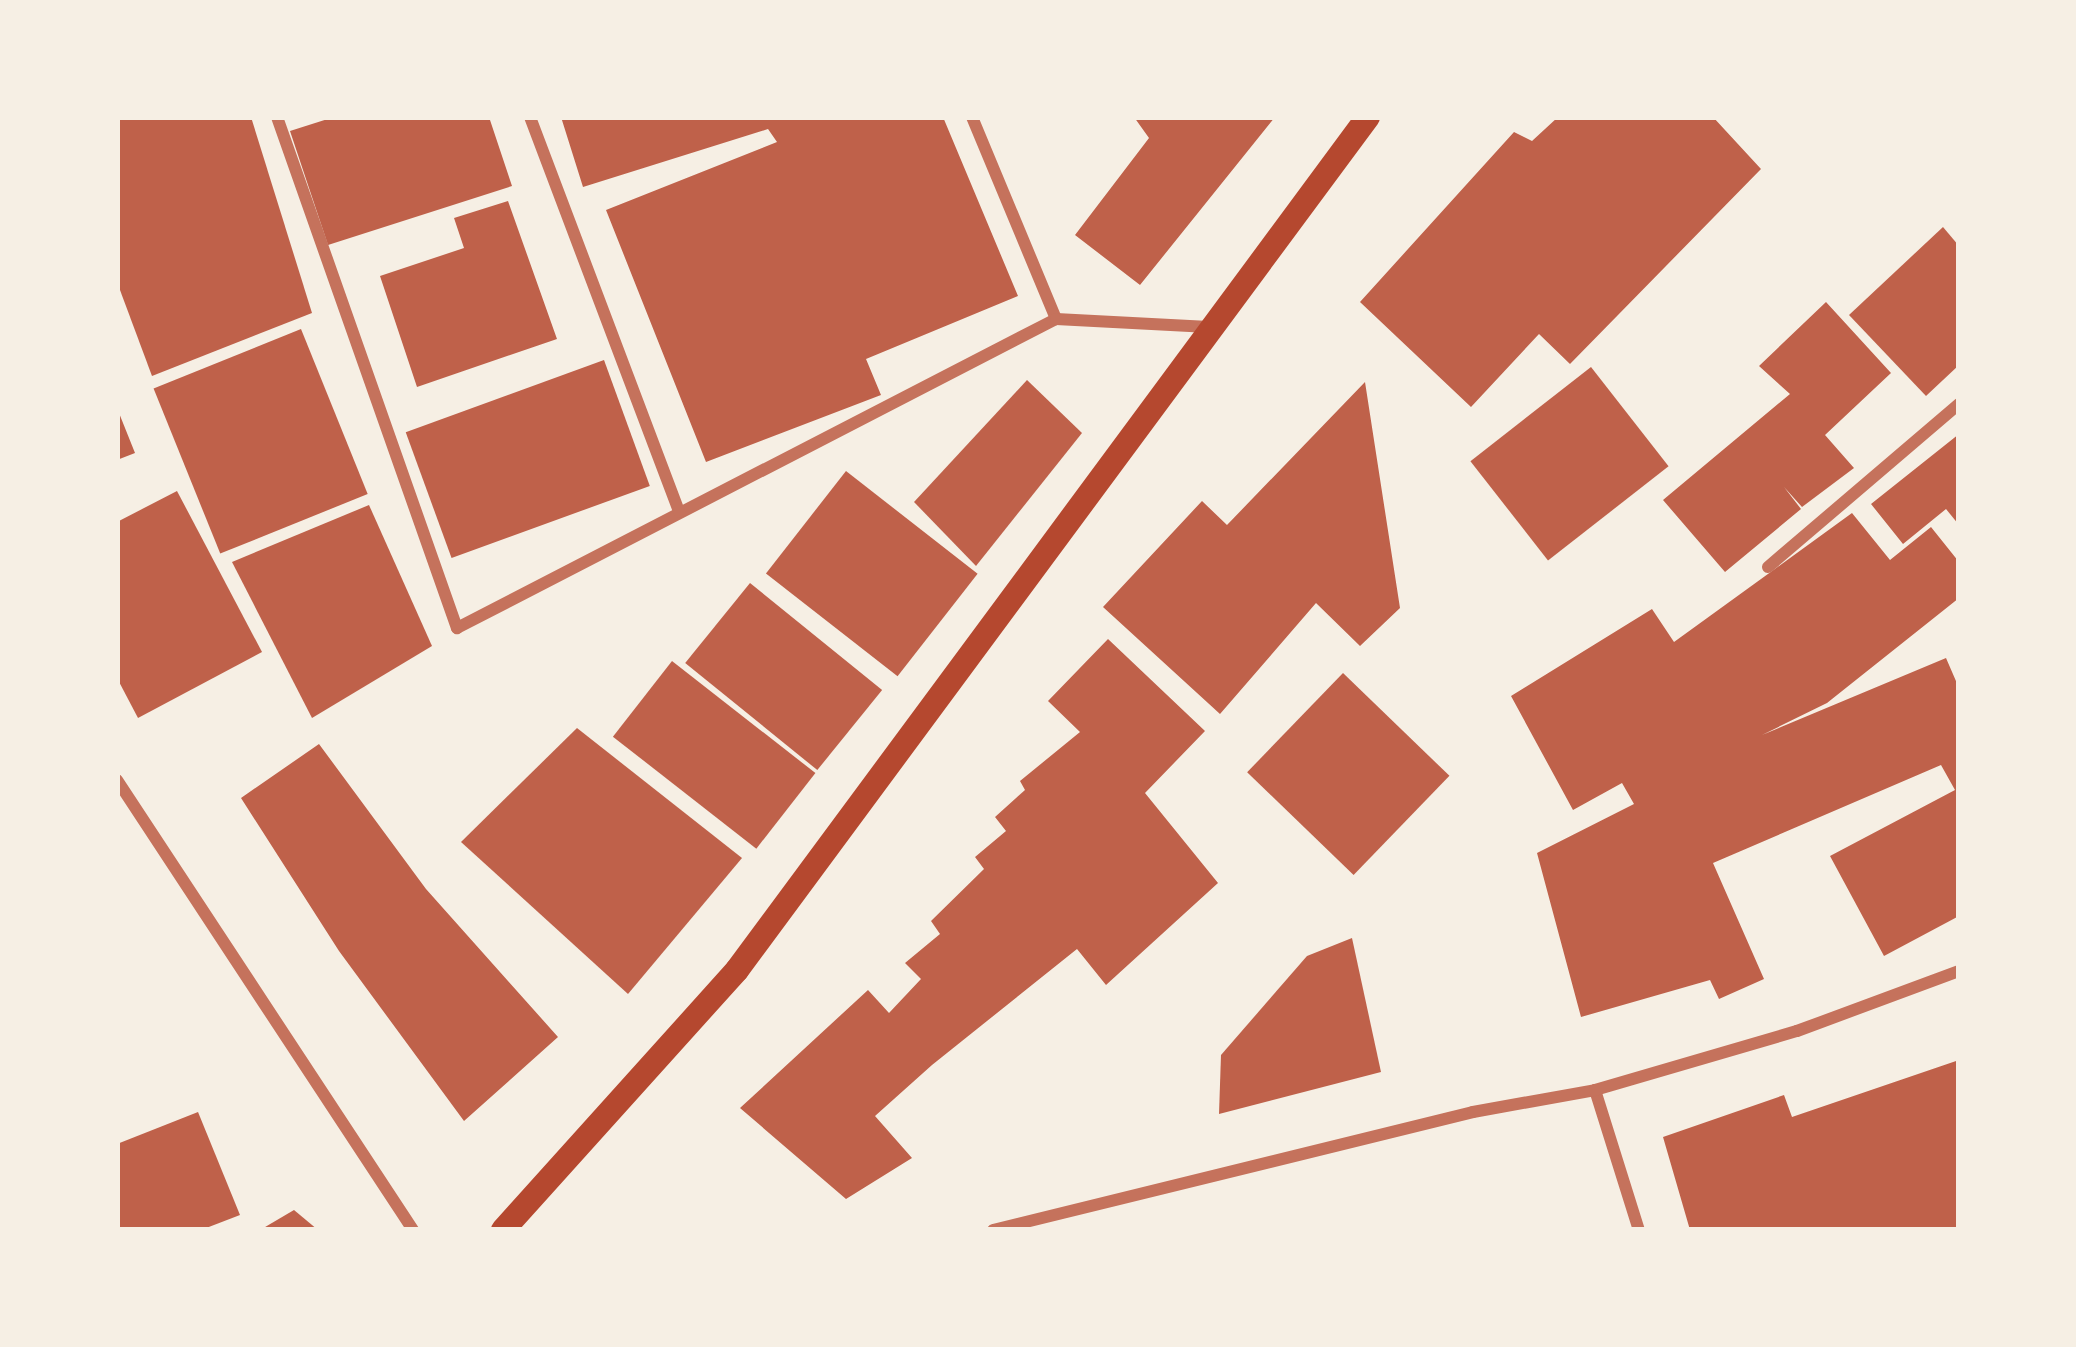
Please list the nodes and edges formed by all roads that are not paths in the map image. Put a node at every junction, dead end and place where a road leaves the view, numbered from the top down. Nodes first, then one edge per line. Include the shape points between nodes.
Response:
1 (277, 117) edge
2 (530, 117) edge
3 (972, 117) edge
4 (1368, 117) edge
5 (1056, 319) junction
6 (1209, 327) junction
7 (1959, 404) edge
8 (680, 512) junction
9 (1768, 567) dead end
10 (117, 780) edge
11 (1959, 971) edge
12 (1595, 1090) junction
13 (413, 1230) edge
14 (503, 1230) edge
15 (993, 1230) edge
16 (1639, 1230) edge

1 - 8 street via 457,628
2 - 8 street
3 - 5 street
4 - 6 main road
5 - 6 street
5 - 8 street
6 - 14 main road via 737,970
7 - 9 street
10 - 13 street
11 - 12 street via 1797,1031
12 - 15 street via 1473,1112
12 - 16 street

